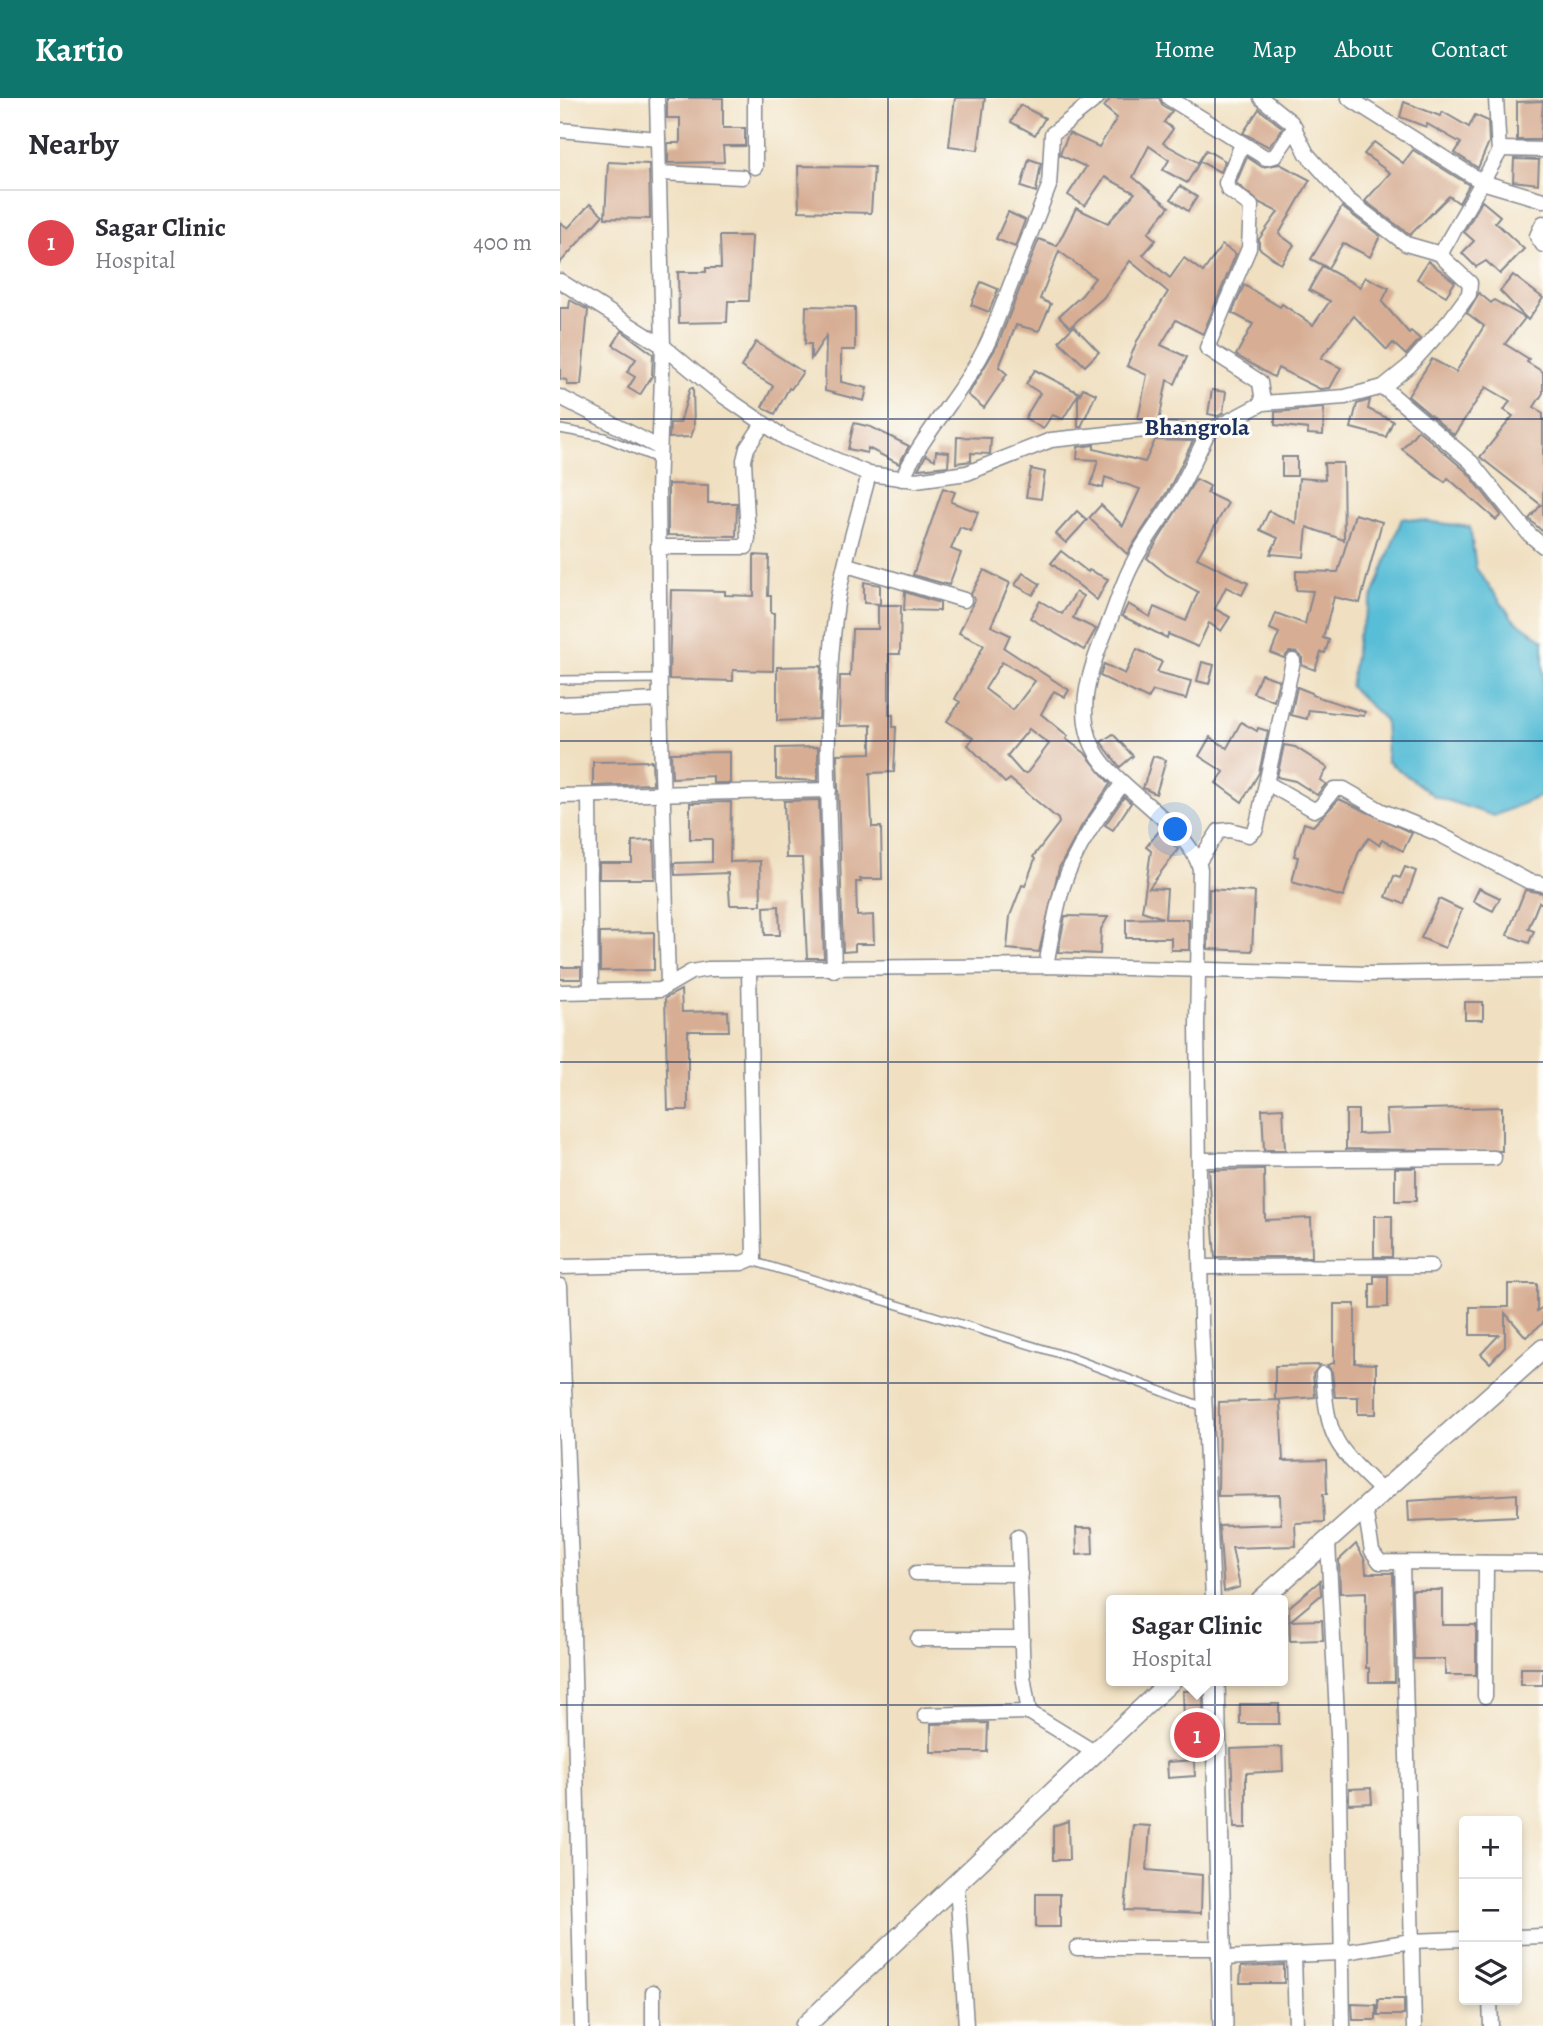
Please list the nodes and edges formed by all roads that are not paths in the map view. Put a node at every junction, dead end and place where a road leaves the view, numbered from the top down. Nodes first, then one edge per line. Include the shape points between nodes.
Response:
1 (657, 98) edge
2 (755, 98) edge
3 (1097, 98) edge
4 (1169, 98) edge
5 (1261, 98) edge
6 (1349, 98) edge
7 (1496, 98) edge
8 (1295, 127) junction
9 (560, 130) edge
10 (658, 139) junction
11 (1242, 144) junction
12 (1500, 149) junction
13 (1543, 150) edge
14 (755, 167) dead end
15 (660, 173) junction
16 (743, 177) dead end
17 (1482, 182) junction
18 (1543, 200) edge
19 (1543, 223) edge
20 (1543, 245) edge
21 (1441, 254) junction
22 (560, 281) edge
23 (663, 346) junction
24 (1383, 387) junction
25 (560, 397) edge
26 (1263, 403) junction
27 (763, 424) junction
28 (560, 429) edge
29 (1208, 432) junction
30 (658, 453) junction
31 (869, 474) junction
32 (902, 479) junction
33 (1543, 546) edge
34 (658, 547) junction
35 (847, 565) junction
36 (964, 600) dead end
37 (1293, 661) dead end
38 (660, 679) junction
39 (560, 680) edge
40 (660, 701) junction
41 (560, 704) edge
42 (1123, 783) junction
43 (1267, 783) junction
44 (829, 790) junction
45 (661, 795) junction
46 (560, 796) edge
47 (589, 796) junction
48 (1199, 862) junction
49 (1543, 884) edge
50 (1046, 966) junction
51 (749, 970) junction
52 (834, 970) junction
53 (1199, 971) junction
54 (1543, 971) edge
55 (668, 983) junction
56 (590, 991) junction
57 (560, 992) edge
58 (1494, 1158) dead end
59 (1200, 1160) junction
60 (752, 1261) junction
61 (1432, 1266) dead end
62 (560, 1267) edge
63 (1201, 1267) junction
64 (560, 1286) edge
65 (1543, 1349) edge
66 (1323, 1374) dead end
67 (1205, 1408) junction
68 (1383, 1492) junction
69 (1365, 1508) junction
70 (1018, 1537) dead end
71 (1328, 1542) junction
72 (1402, 1563) junction
73 (1486, 1563) junction
74 (1543, 1563) edge
75 (916, 1573) dead end
76 (1020, 1574) junction
77 (566, 1589) edge
78 (1213, 1595) edge
79 (1267, 1595) edge
80 (918, 1639) dead end
81 (1022, 1639) junction
82 (1166, 1686) edge
83 (1215, 1686) edge
84 (1485, 1696) dead end
85 (1029, 1712) junction
86 (925, 1714) dead end
87 (1094, 1752) junction
88 (957, 1884) junction
89 (1543, 1936) edge
90 (1522, 1937) edge
91 (1459, 1939) edge
92 (1411, 1941) junction
93 (1077, 1948) dead end
94 (1222, 1953) junction
95 (1340, 1953) junction
96 (1294, 1955) junction
97 (653, 1992) dead end
98 (1490, 2005) edge
99 (582, 2026) edge
100 (653, 2026) edge
101 (805, 2026) edge
102 (966, 2026) edge
103 (1208, 2026) edge
104 (1223, 2026) edge
105 (1296, 2026) edge
106 (1343, 2026) edge
107 (1414, 2026) edge
108 (1491, 2026) edge

1 - 10 street
2 - 14 street
3 - 32 street via 1052,134 1049,186 989,340 979,362 916,447
4 - 11 street
5 - 8 street
6 - 17 street
7 - 12 street
8 - 11 street via 1271,158
8 - 21 street via 1307,154 1347,199 1406,244
9 - 10 street
10 - 15 street
11 - 26 street via 1226,183 1252,208 1251,242 1207,348 1259,382
12 - 13 street
12 - 17 street
15 - 16 street
15 - 23 street
17 - 18 street
17 - 21 street
19 - 20 street via 1537,236
21 - 24 street via 1467,279 1470,292 1409,366
22 - 23 street
23 - 27 street
23 - 30 street
24 - 26 street via 1345,397
24 - 33 street via 1483,474
25 - 30 street
26 - 29 street
27 - 31 street via 807,450
27 - 34 street via 744,460 746,547
28 - 30 lane
29 - 32 street via 1145,430 1051,440 967,473
29 - 42 street via 1177,494 1132,565 1087,686 1089,741
30 - 34 street
31 - 32 street
31 - 35 street
34 - 38 street
35 - 36 street
35 - 44 street via 831,670
37 - 43 street
38 - 39 lane
38 - 40 street
40 - 41 street
40 - 45 street
42 - 48 street via 1151,807
42 - 50 street via 1069,870
43 - 48 street via 1253,833 1219,831
43 - 49 street via 1314,810 1334,789 1344,789 1377,809
44 - 45 street
44 - 52 street
45 - 47 street
45 - 55 street
46 - 47 street
47 - 56 street
48 - 53 street
50 - 52 street
50 - 53 street
51 - 52 street
51 - 55 street via 698,970
51 - 60 street
53 - 54 street
53 - 59 street
55 - 56 street via 652,991
56 - 57 street
58 - 59 street
59 - 63 street
60 - 62 street
60 - 67 lane via 1070,1357
61 - 63 street
63 - 67 street
64 - 77 street
65 - 68 street
66 - 68 street via 1328,1418 1338,1447
67 - 78 street
68 - 69 street
69 - 71 street
69 - 72 street via 1375,1559
70 - 76 street
71 - 79 street
71 - 95 street via 1338,1735
72 - 73 street
72 - 92 street
73 - 74 street
73 - 84 street
75 - 76 street
76 - 81 street
77 - 99 street
80 - 81 street
81 - 85 street
82 - 87 street
83 - 94 street
85 - 86 street
85 - 87 street
87 - 88 street
88 - 101 street
88 - 102 street
89 - 90 street
91 - 92 street
92 - 95 street
92 - 107 street
93 - 94 street
94 - 96 street
94 - 104 street
95 - 96 street
95 - 106 street
96 - 105 street
97 - 100 street
98 - 108 street
103 - 104 street

